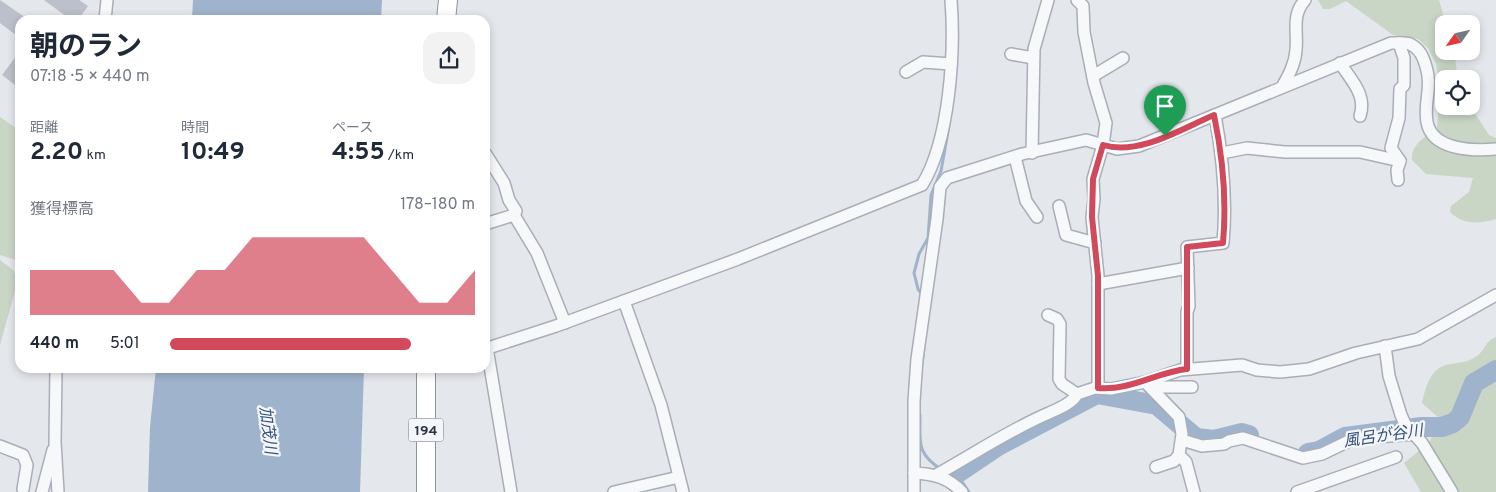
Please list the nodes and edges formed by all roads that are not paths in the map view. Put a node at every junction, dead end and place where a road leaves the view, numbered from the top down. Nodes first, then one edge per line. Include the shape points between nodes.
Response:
1 (107, 0) edge
2 (448, 0) edge
3 (951, 0) edge
4 (1048, 0) edge
5 (1078, 0) edge
6 (1304, 0) edge
7 (106, 15) edge
8 (446, 15) edge
9 (1399, 43) junction
10 (1011, 54) dead end
11 (1033, 58) junction
12 (1124, 58) dead end
13 (1340, 63) junction
14 (951, 64) junction
15 (906, 72) dead end
16 (1092, 76) junction
17 (1282, 87) junction
18 (1214, 115) junction
19 (1360, 116) dead end
20 (1103, 145) junction
21 (1496, 149) edge
22 (1032, 152) junction
23 (1222, 153) junction
24 (1015, 157) junction
25 (490, 161) edge
26 (1400, 161) junction
27 (926, 180) junction
28 (1398, 180) dead end
29 (939, 187) junction
30 (1059, 206) dead end
31 (514, 215) junction
32 (1037, 217) dead end
33 (490, 222) edge
34 (1095, 243) junction
35 (1188, 268) junction
36 (1098, 284) junction
37 (1496, 295) edge
38 (624, 301) junction
39 (1048, 315) dead end
40 (565, 323) junction
41 (1385, 346) junction
42 (490, 348) edge
43 (1187, 369) junction
44 (490, 372) edge
45 (56, 373) edge
46 (426, 373) edge
47 (1149, 386) junction
48 (1192, 387) dead end
49 (1098, 388) junction
50 (1077, 394) junction
51 (1415, 434) junction
52 (1182, 440) junction
53 (55, 442) junction
54 (0, 446) edge
55 (1179, 455) junction
56 (1396, 457) dead end
57 (1156, 467) dead end
58 (914, 473) junction
59 (936, 475) junction
60 (679, 477) junction
61 (24, 489) dead end
62 (42, 492) edge
63 (58, 492) edge
64 (426, 492) edge
65 (511, 492) edge
66 (614, 492) edge
67 (683, 492) edge
68 (914, 492) edge
69 (962, 492) edge
70 (1194, 492) edge
71 (1297, 492) edge
72 (1452, 492) edge

1 - 7 street
2 - 8 highway
3 - 14 street
4 - 11 street
5 - 16 street via 1083,6
6 - 17 street via 1296,18 1295,58
9 - 13 street via 1391,43
9 - 21 street via 1410,44 1421,53 1428,70 1427,124 1438,140 1476,151
9 - 26 street via 1405,70 1404,85 1400,89 1399,118 1391,148
10 - 11 street
11 - 22 street
12 - 16 street
13 - 17 street
13 - 19 street via 1363,98
14 - 15 street via 923,62
14 - 27 street via 943,125
16 - 20 street via 1106,123
17 - 18 street
18 - 20 street via 1139,146 1117,150
18 - 23 street
20 - 22 street via 1086,140
20 - 34 street via 1093,179
22 - 24 street
23 - 26 street via 1247,148 1284,152 1360,152
23 - 35 street via 1223,243 1187,247
24 - 29 street via 947,178
24 - 32 street via 1026,201
25 - 31 street via 504,182 516,211
26 - 28 street
27 - 29 street
27 - 38 street via 918,188
29 - 58 street via 917,359
30 - 34 street via 1066,235
31 - 33 street
31 - 40 street via 537,253
34 - 36 street
35 - 36 street
35 - 43 street
36 - 49 street
37 - 41 street via 1418,339
38 - 40 street
38 - 60 street via 661,405
39 - 50 street via 1060,324 1059,379
40 - 42 street
41 - 43 street via 1298,371 1265,371 1242,366
41 - 51 street via 1395,401 1405,424
43 - 47 street via 1169,372
44 - 65 street
45 - 53 street
46 - 64 highway, 194
47 - 48 street
47 - 49 street
47 - 52 street via 1179,417
49 - 50 street
50 - 59 street via 1058,409 1019,426
51 - 52 street via 1353,439 1322,454 1303,458 1243,438 1202,446
51 - 72 street
52 - 55 street
53 - 62 street
53 - 63 street
54 - 61 street via 23,455 26,465
55 - 57 street via 1174,461
55 - 70 street via 1186,462
56 - 71 street
58 - 59 street
58 - 68 street
59 - 69 street
60 - 66 street
60 - 67 street

